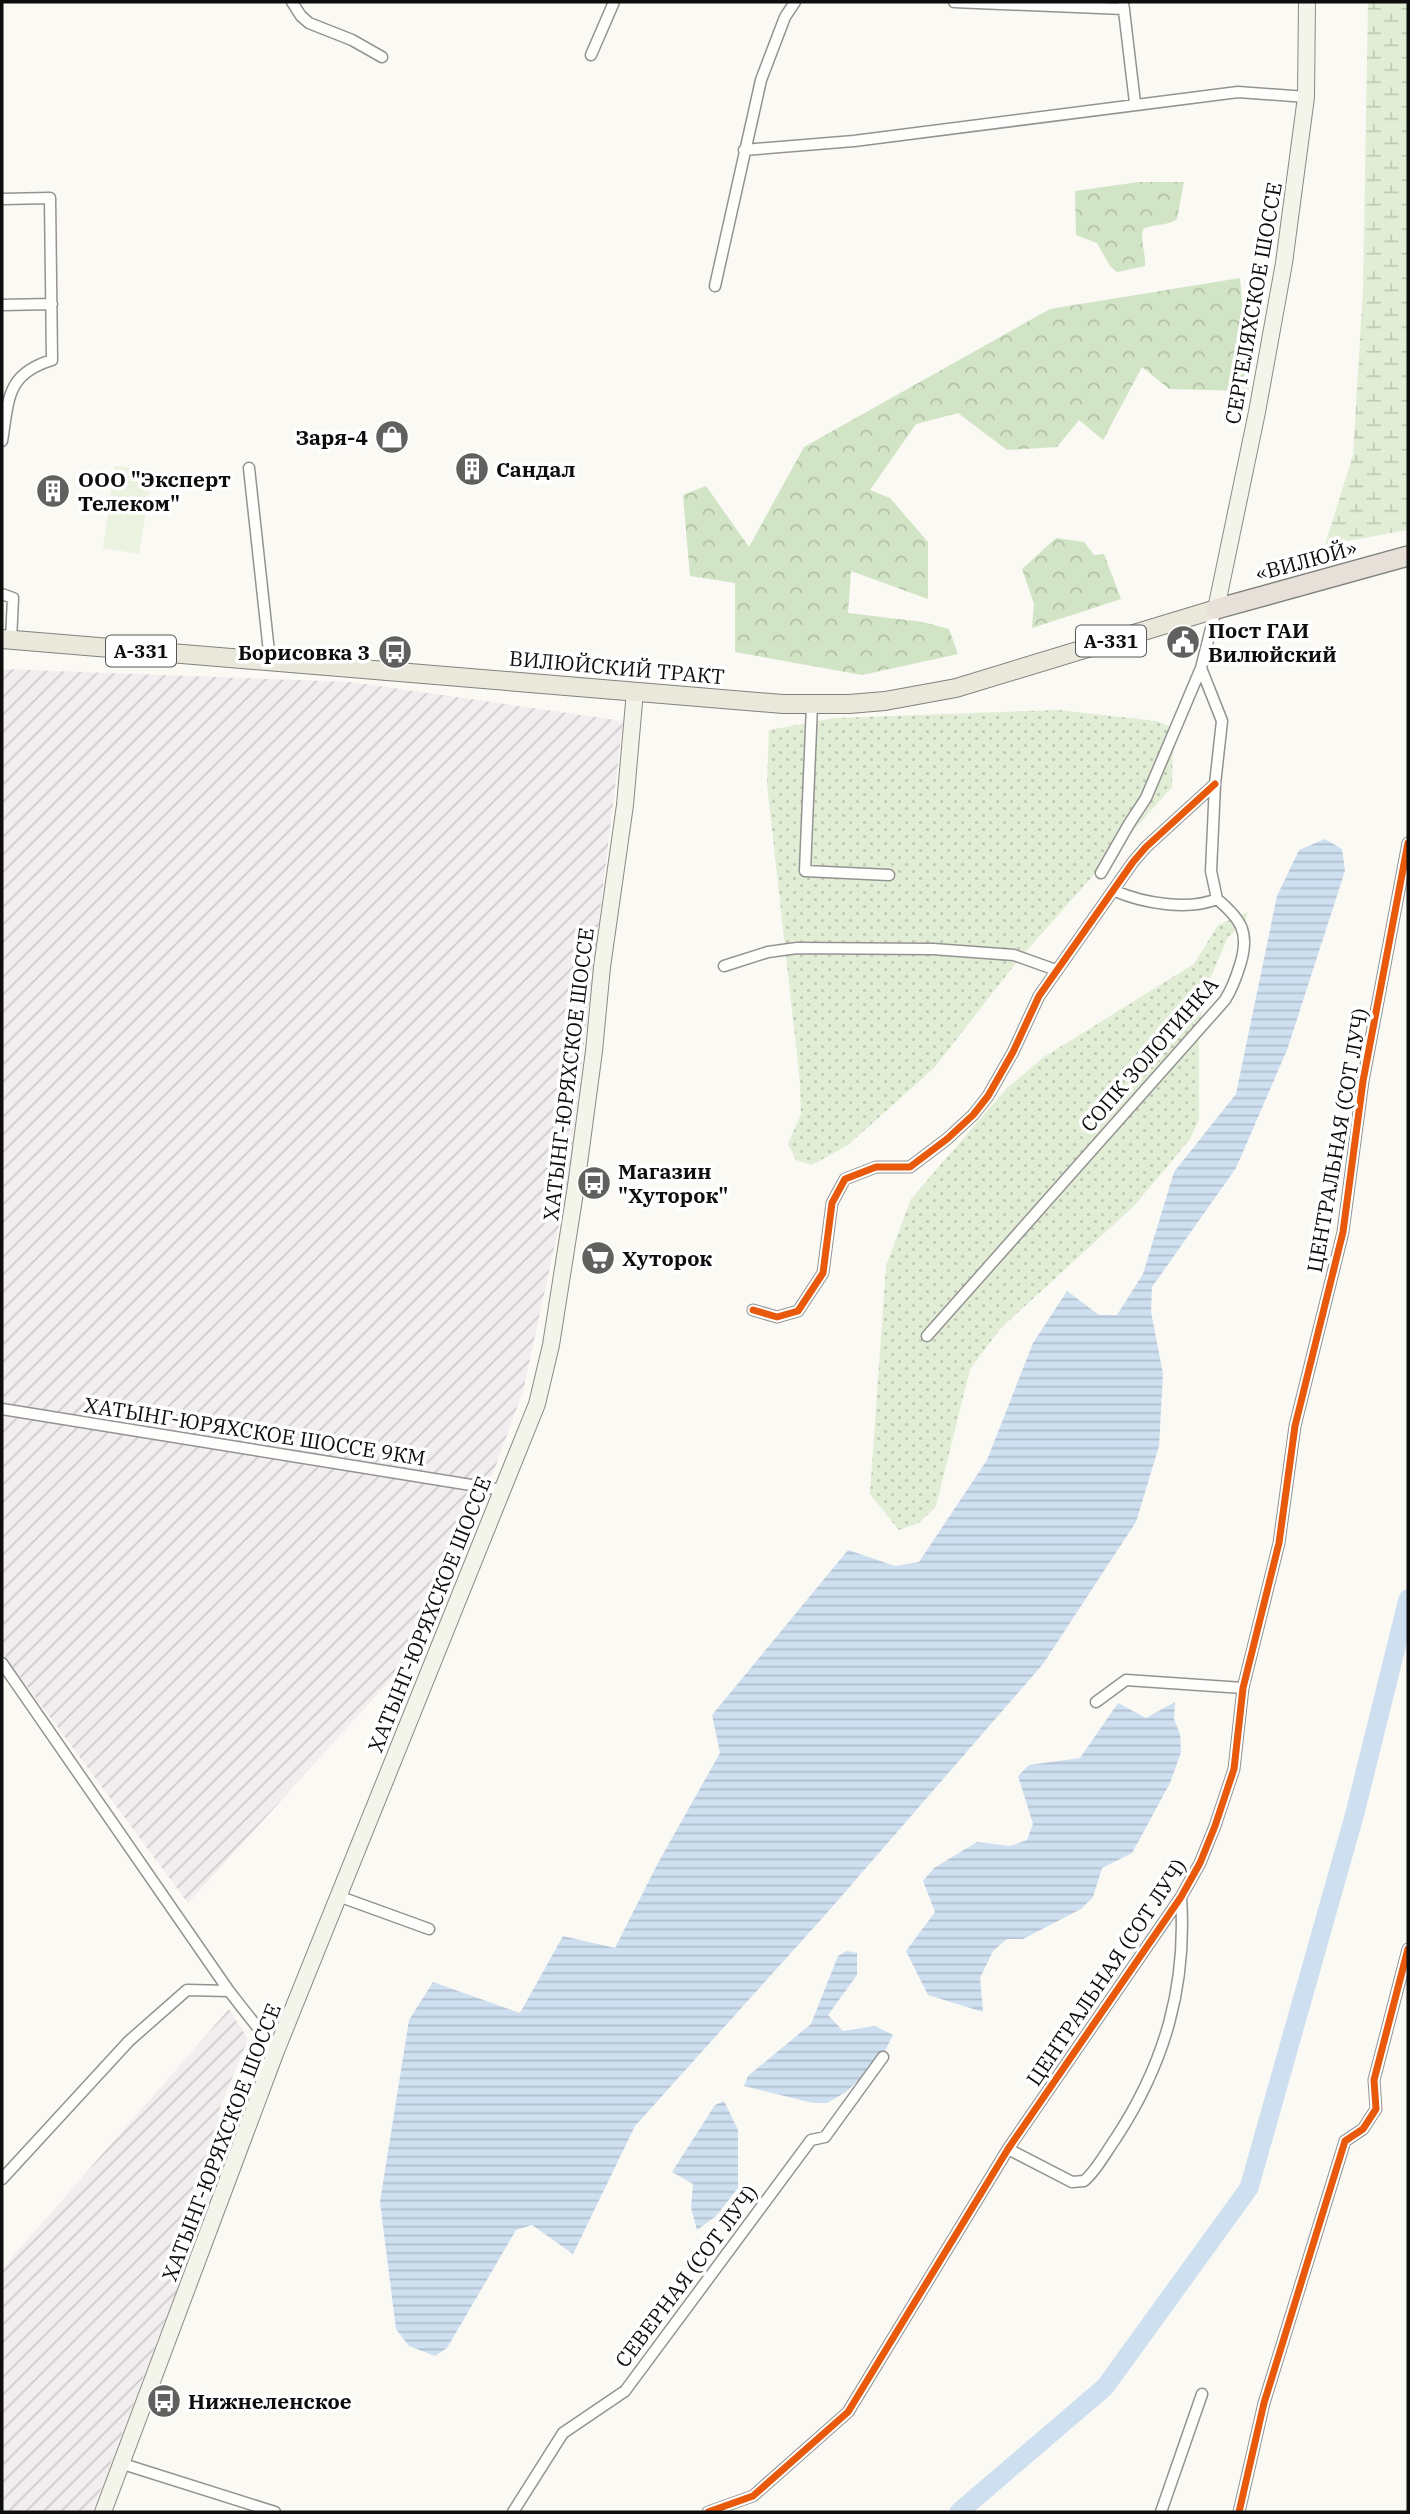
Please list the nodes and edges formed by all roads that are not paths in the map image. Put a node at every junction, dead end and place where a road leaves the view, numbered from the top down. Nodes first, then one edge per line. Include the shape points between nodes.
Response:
1 (292, 2) edge
2 (614, 2) edge
3 (795, 2) edge
4 (954, 2) edge
5 (1307, 2) edge
6 (1123, 5) edge
7 (591, 55) dead end
8 (382, 57) dead end
9 (1306, 97) junction
10 (1135, 103) junction
11 (744, 150) junction
12 (2, 199) edge
13 (715, 286) dead end
14 (52, 304) junction
15 (2, 305) edge
16 (2, 442) edge
17 (248, 468) dead end
18 (1408, 556) edge
19 (2, 594) edge
20 (1216, 609) junction
21 (6, 640) edge
22 (271, 662) junction
23 (1201, 667) junction
24 (635, 691) junction
25 (813, 705) junction
26 (1215, 784) junction
27 (1408, 843) edge
28 (1101, 873) dead end
29 (889, 875) dead end
30 (1115, 891) junction
31 (1217, 899) junction
32 (724, 966) dead end
33 (1056, 970) junction
34 (754, 1310) dead end
35 (927, 1336) dead end
36 (2, 1409) edge
37 (502, 1490) junction
38 (2, 1663) edge
39 (1243, 1688) junction
40 (1096, 1702) dead end
41 (338, 1896) junction
42 (1181, 1897) junction
43 (429, 1930) dead end
44 (1408, 1949) edge
45 (229, 1991) junction
46 (276, 2051) junction
47 (884, 2057) dead end
48 (1008, 2149) junction
49 (2, 2179) edge
50 (1202, 2394) dead end
51 (123, 2463) junction
52 (103, 2512) edge
53 (275, 2512) edge
54 (513, 2512) edge
55 (708, 2512) edge
56 (1161, 2512) edge
57 (1239, 2512) edge

1 - 8 street via 309,23
2 - 7 street
3 - 11 street via 761,80
4 - 6 street
5 - 9 main road, СЕРГЕЛЯХСКОЕ ШОССЕ
6 - 10 street
9 - 10 street via 1238,92
9 - 20 main road, СЕРГЕЛЯХСКОЕ ШОССЕ via 1284,263
10 - 11 street via 867,139
11 - 13 street
12 - 14 street via 50,198
14 - 15 street
14 - 16 street via 52,360 34,366 16,382
17 - 22 street
18 - 20 highway, «ВИЛЮЙ» / А-331
19 - 21 street via 13,597
20 - 23 street
20 - 25 main road, ВИЛЮЙСКИЙ ТРАКТ / А-331 via 956,688 885,701
21 - 22 main road, ВИЛЮЙСКИЙ ТРАКТ / А-331
22 - 24 main road, ВИЛЮЙСКИЙ ТРАКТ / А-331
23 - 26 street via 1222,721
23 - 28 street via 1146,798
24 - 25 main road, ВИЛЮЙСКИЙ ТРАКТ / А-331
24 - 37 main road, ХАТЫНГ-ЮРЯХСКОЕ ШОССЕ via 594,1051 554,1322 537,1404
25 - 29 street via 805,871
26 - 30 street via 1146,847
26 - 31 street via 1211,871
27 - 39 street, ЦЕНТРАЛЬНАЯ (СОТ ЛУЧ) via 1363,1081 1343,1232 1294,1426 1279,1543
30 - 31 street via 1159,903
30 - 33 street
31 - 35 street, СОПК ЗОЛОТИНКА via 1233,912 1245,939 1245,951 1225,1000
32 - 33 street via 797,948 933,949 1014,954
33 - 34 street via 988,1096 973,1115 910,1167 876,1167 845,1179 832,1203 823,1273 798,1311 777,1317
36 - 37 street, ХАТЫНГ-ЮРЯХСКОЕ ШОССЕ 9КМ
37 - 41 main road, ХАТЫНГ-ЮРЯХСКОЕ ШОССЕ
38 - 45 street
39 - 40 street via 1126,1680
39 - 42 street, ЦЕНТРАЛЬНАЯ (СОТ ЛУЧ) via 1227,1795
41 - 43 street
41 - 46 main road, ХАТЫНГ-ЮРЯХСКОЕ ШОССЕ
42 - 48 street, ЦЕНТРАЛЬНАЯ (СОТ ЛУЧ)
42 - 48 street via 1182,1952 1173,2011 1149,2077 1097,2166 1084,2181 1072,2182
44 - 57 street via 1374,2080 1376,2109 1363,2129 1345,2141 1264,2403
45 - 46 street
45 - 49 street via 187,1990 129,2041
46 - 51 main road, ХАТЫНГ-ЮРЯХСКОЕ ШОССЕ
47 - 54 street, СЕВЕРНАЯ (СОТ ЛУЧ) via 825,2137 811,2140 625,2391 564,2433
48 - 55 street, ЦЕНТРАЛЬНАЯ (СОТ ЛУЧ) via 848,2412 753,2496
50 - 56 street
51 - 52 main road, ХАТЫНГ-ЮРЯХСКОЕ ШОССЕ
51 - 53 street

